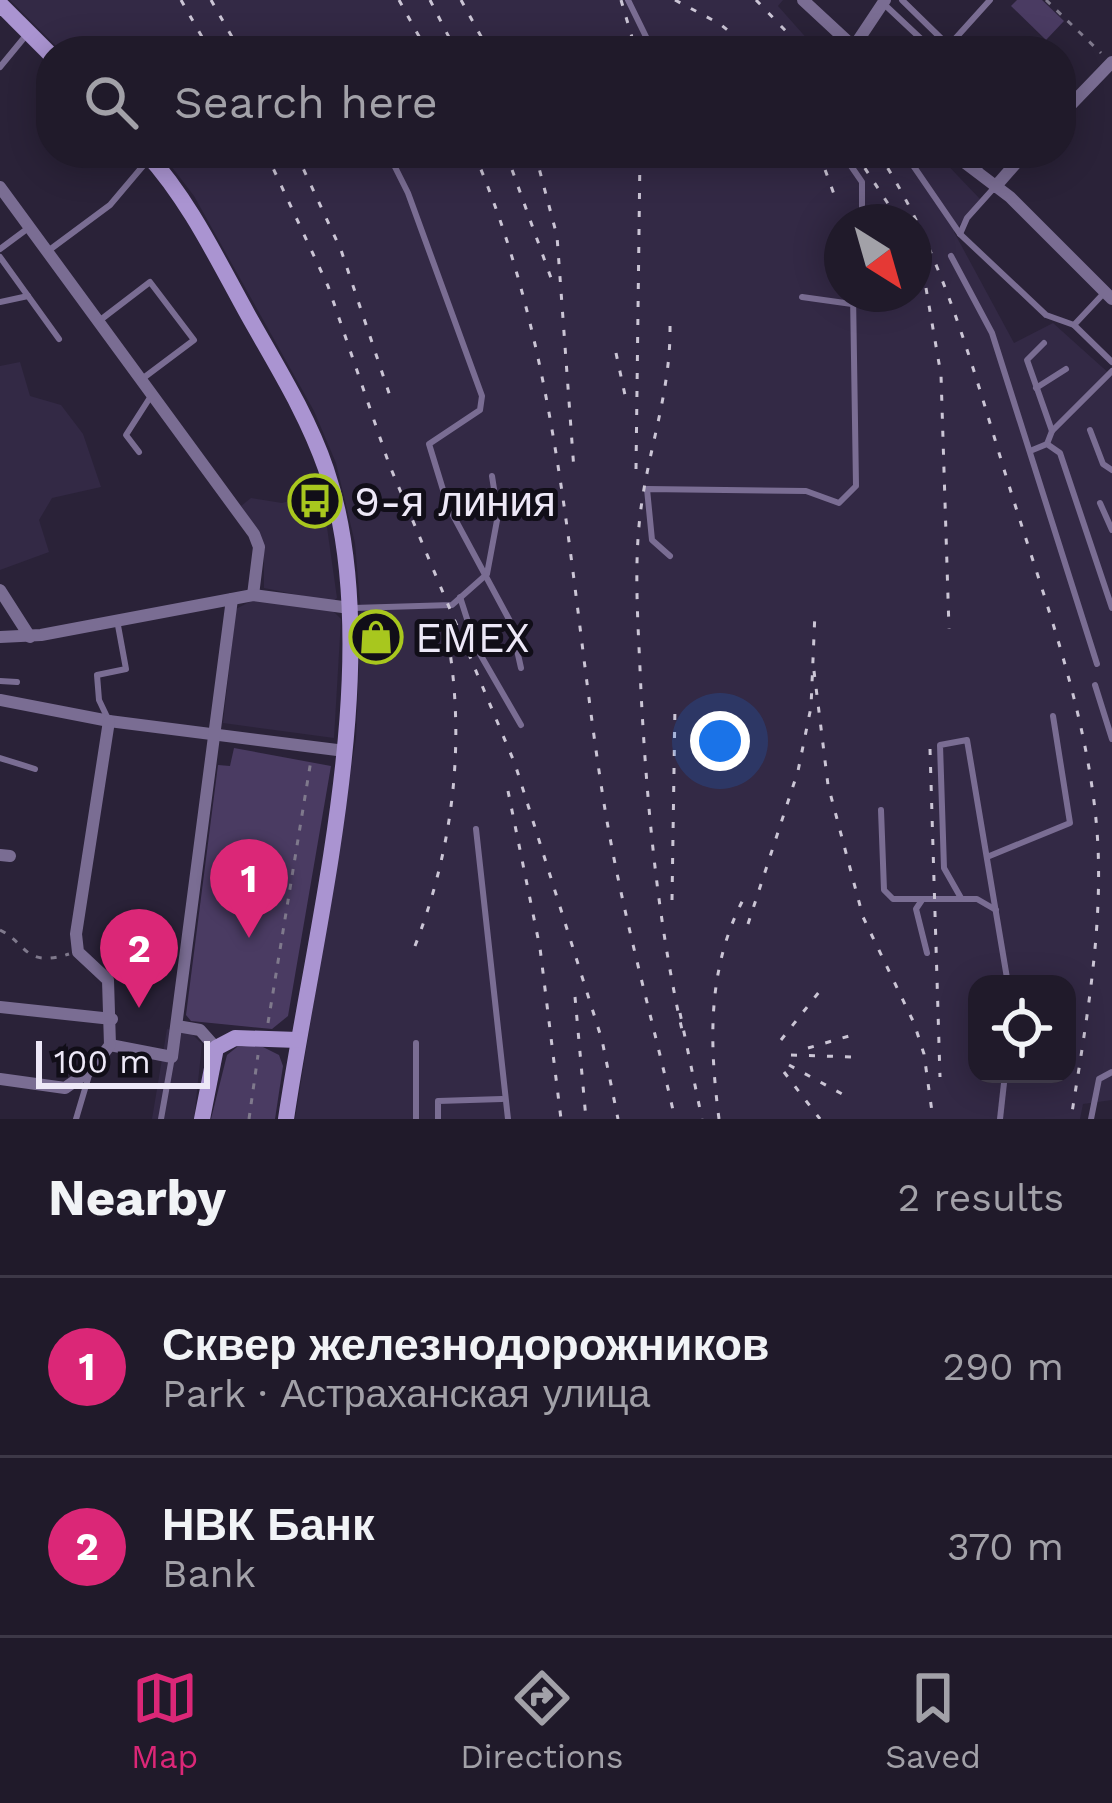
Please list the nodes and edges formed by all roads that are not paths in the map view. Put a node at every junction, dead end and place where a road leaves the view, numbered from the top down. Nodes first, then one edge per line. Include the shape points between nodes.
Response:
1 (628, 0) edge
2 (803, 0) edge
3 (902, 0) edge
4 (990, 0) edge
5 (884, 1) edge
6 (0, 4) edge
7 (28, 32) junction
8 (646, 36) edge
9 (840, 36) edge
10 (861, 36) edge
11 (919, 36) edge
12 (935, 36) edge
13 (957, 36) edge
14 (36, 40) edge
15 (1112, 62) edge
16 (0, 67) edge
17 (1076, 100) edge
18 (138, 168) edge
19 (157, 168) edge
20 (396, 168) edge
21 (852, 168) edge
22 (915, 168) edge
23 (968, 168) edge
24 (979, 168) edge
25 (1012, 168) edge
26 (974, 174) junction
27 (0, 187) edge
28 (995, 187) junction
29 (862, 204) edge
30 (30, 227) junction
31 (960, 235) junction
32 (47, 251) junction
33 (0, 253) edge
34 (951, 256) dead end
35 (28, 296) junction
36 (1108, 296) edge
37 (802, 297) dead end
38 (824, 300) edge
39 (0, 302) edge
40 (852, 312) edge
41 (99, 321) junction
42 (1074, 325) junction
43 (59, 339) dead end
44 (1043, 343) dead end
45 (1112, 367) edge
46 (1066, 369) dead end
47 (142, 379) junction
48 (1036, 388) junction
49 (153, 393) junction
50 (1090, 430) dead end
51 (1052, 431) junction
52 (1047, 444) junction
53 (1030, 451) junction
54 (139, 452) dead end
55 (1112, 470) edge
56 (491, 476) dead end
57 (1100, 503) dead end
58 (1112, 530) edge
59 (670, 556) dead end
60 (487, 574) junction
61 (0, 590) edge
62 (253, 595) junction
63 (460, 597) junction
64 (232, 599) junction
65 (350, 608) junction
66 (1112, 608) edge
67 (117, 619) junction
68 (30, 637) junction
69 (0, 638) edge
70 (1097, 664) dead end
71 (521, 668) dead end
72 (0, 681) edge
73 (17, 682) dead end
74 (1095, 685) dead end
75 (0, 700) edge
76 (1053, 716) dead end
77 (109, 721) junction
78 (521, 725) dead end
79 (215, 732) junction
80 (1112, 739) edge
81 (344, 752) junction
82 (0, 758) edge
83 (35, 769) dead end
84 (880, 810) dead end
85 (476, 829) dead end
86 (986, 857) junction
87 (961, 898) junction
88 (922, 900) junction
89 (996, 910) junction
90 (927, 953) dead end
91 (1007, 975) edge
92 (0, 1007) edge
93 (112, 1019) junction
94 (177, 1026) junction
95 (298, 1040) junction
96 (416, 1043) dead end
97 (110, 1045) junction
98 (216, 1048) junction
99 (172, 1057) junction
100 (92, 1069) junction
101 (1112, 1072) edge
102 (0, 1078) edge
103 (1004, 1083) edge
104 (502, 1100) junction
105 (76, 1119) edge
106 (161, 1119) edge
107 (202, 1119) edge
108 (286, 1119) edge
109 (416, 1119) edge
110 (439, 1119) edge
111 (508, 1119) edge
112 (1000, 1119) edge
113 (1091, 1119) edge

1 - 8 lane
2 - 9 street
3 - 12 lane
4 - 13 lane
5 - 10 street
5 - 11 lane
6 - 7 main road
7 - 14 main road
7 - 16 lane
15 - 17 street
18 - 32 lane via 110,205
19 - 65 main road via 304,416 333,495
20 - 60 lane via 482,396 479,410 429,444 448,506
21 - 29 lane
22 - 31 lane
23 - 26 street
24 - 26 lane
25 - 28 street
26 - 28 street
27 - 30 street
28 - 31 lane
28 - 36 street
30 - 32 street
30 - 33 lane
31 - 42 lane via 1046,315
32 - 41 street
33 - 35 lane
34 - 53 lane via 992,333
35 - 39 lane
35 - 43 lane
36 - 42 lane
37 - 38 lane
40 - 59 lane via 856,486 839,503 806,491 647,489 652,540
41 - 47 street
41 - 47 lane via 150,283 194,340
42 - 45 lane
44 - 48 lane via 1027,360
45 - 51 lane
46 - 48 lane
47 - 49 street
48 - 51 lane
49 - 54 lane via 126,435
49 - 62 street via 254,534
50 - 55 lane
51 - 52 lane
52 - 53 lane
52 - 66 lane via 1066,467
53 - 70 lane
56 - 60 lane via 498,515
57 - 58 lane
60 - 63 lane
60 - 71 lane via 511,622
61 - 68 street
62 - 64 street
62 - 65 street
63 - 65 lane via 452,605
63 - 78 lane via 476,647
64 - 67 street
64 - 79 street
65 - 81 main road
67 - 68 street
67 - 77 lane via 126,669 97,675
68 - 69 street
72 - 73 lane
74 - 80 lane
75 - 77 street
76 - 86 lane via 1070,823
77 - 79 street
77 - 93 street via 77,952 108,980
79 - 81 street
79 - 94 street
81 - 95 main road
82 - 83 lane
84 - 88 lane via 884,890 893,899
85 - 104 lane
86 - 87 lane via 967,740 940,745 944,868
86 - 89 lane
87 - 88 lane
87 - 89 lane
88 - 90 lane via 916,909
89 - 91 lane
92 - 93 street
93 - 97 street
94 - 98 street via 200,1030
94 - 99 street
95 - 98 main road via 236,1038
95 - 108 main road
96 - 109 lane
97 - 99 street
97 - 100 street
98 - 107 main road
99 - 106 lane
100 - 102 street via 65,1088
100 - 105 lane
101 - 113 lane via 1099,1079
103 - 112 lane
104 - 110 lane via 438,1101
104 - 111 lane

